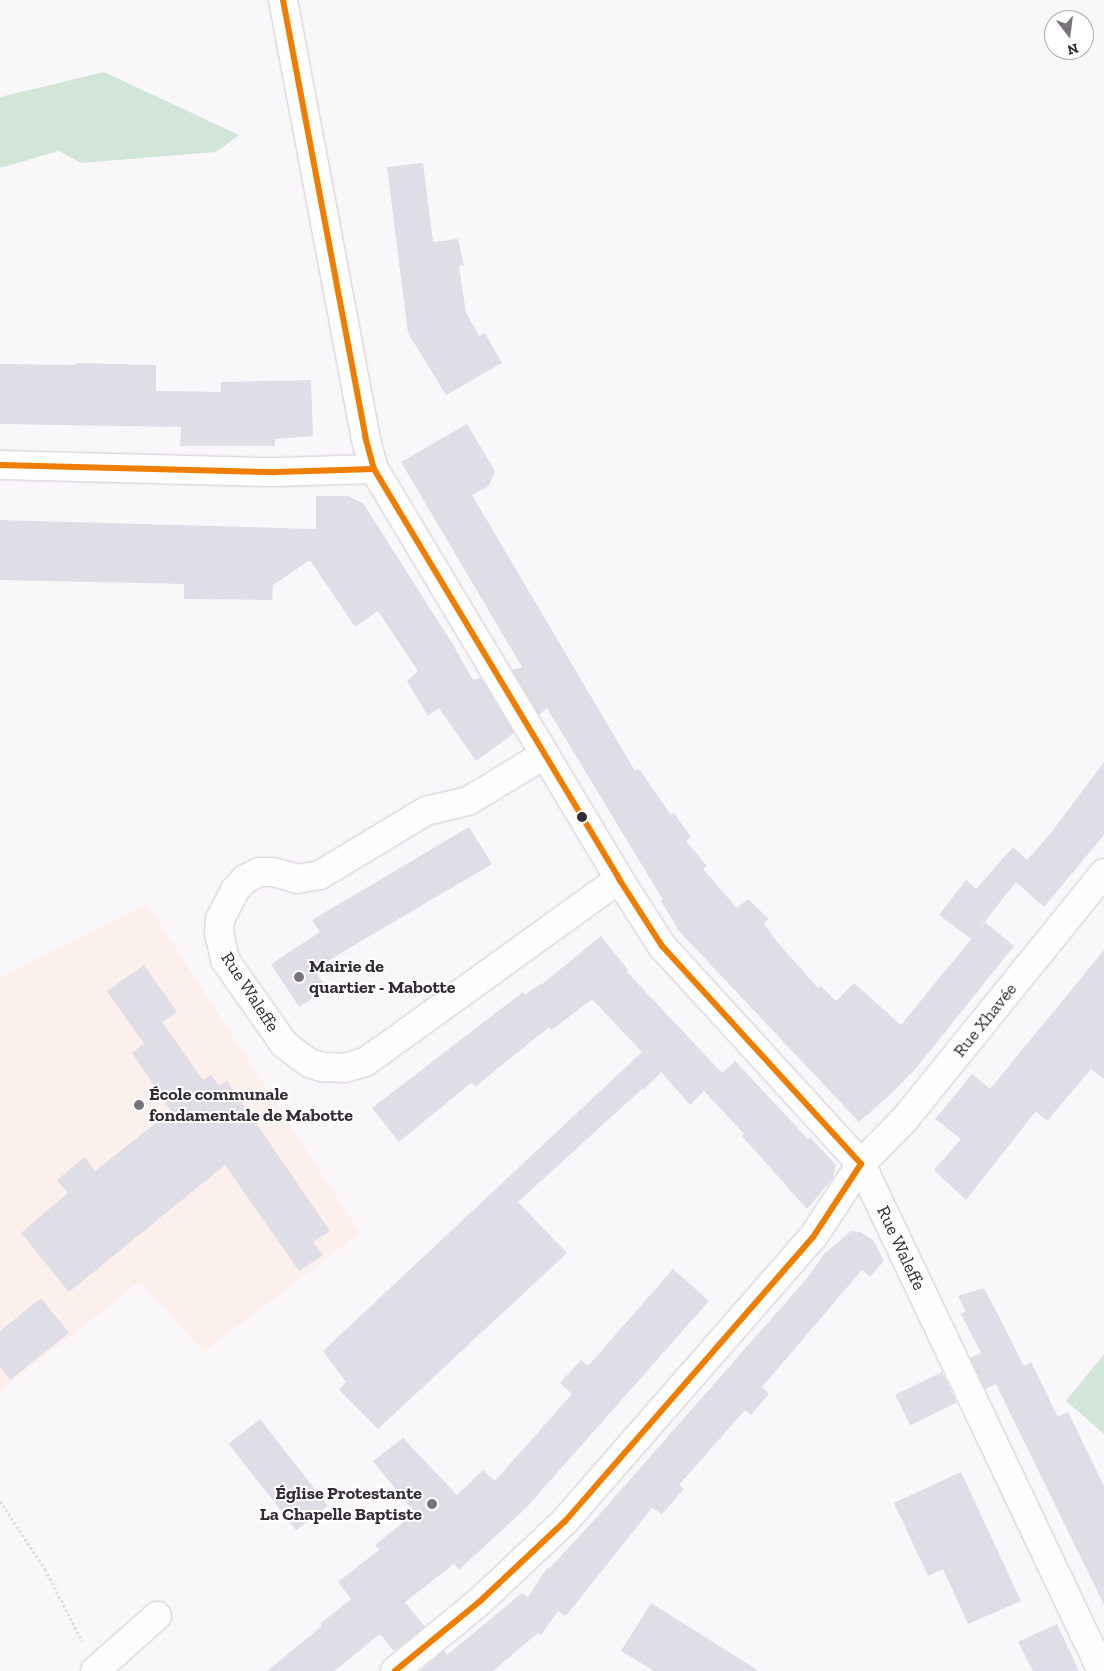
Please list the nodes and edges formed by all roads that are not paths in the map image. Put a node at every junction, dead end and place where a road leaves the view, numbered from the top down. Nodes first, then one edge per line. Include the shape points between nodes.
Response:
1 (283, 0) edge
2 (0, 465) edge
3 (374, 469) junction
4 (544, 754) junction
5 (1104, 873) edge
6 (619, 879) junction
7 (861, 1164) junction
8 (157, 1616) dead end
9 (96, 1670) edge
10 (395, 1671) edge
11 (1102, 1671) edge

1 - 3 street, Rue Waleffe via 364,436
2 - 3 street via 276,472
3 - 4 street, Rue Waleffe
4 - 6 street, Rue Waleffe
4 - 6 street, Rue Waleffe via 468,801 426,811 320,875 298,879 260,872 245,878 220,919 219,933 225,960 284,1044 309,1062 322,1067 345,1068 378,1054
5 - 7 street, Rue Xhavée via 904,1120
6 - 7 street, Rue Waleffe via 662,946
7 - 10 street, Rue Xhavée via 813,1237 564,1522 479,1602
7 - 11 street, Rue Waleffe
8 - 9 street

